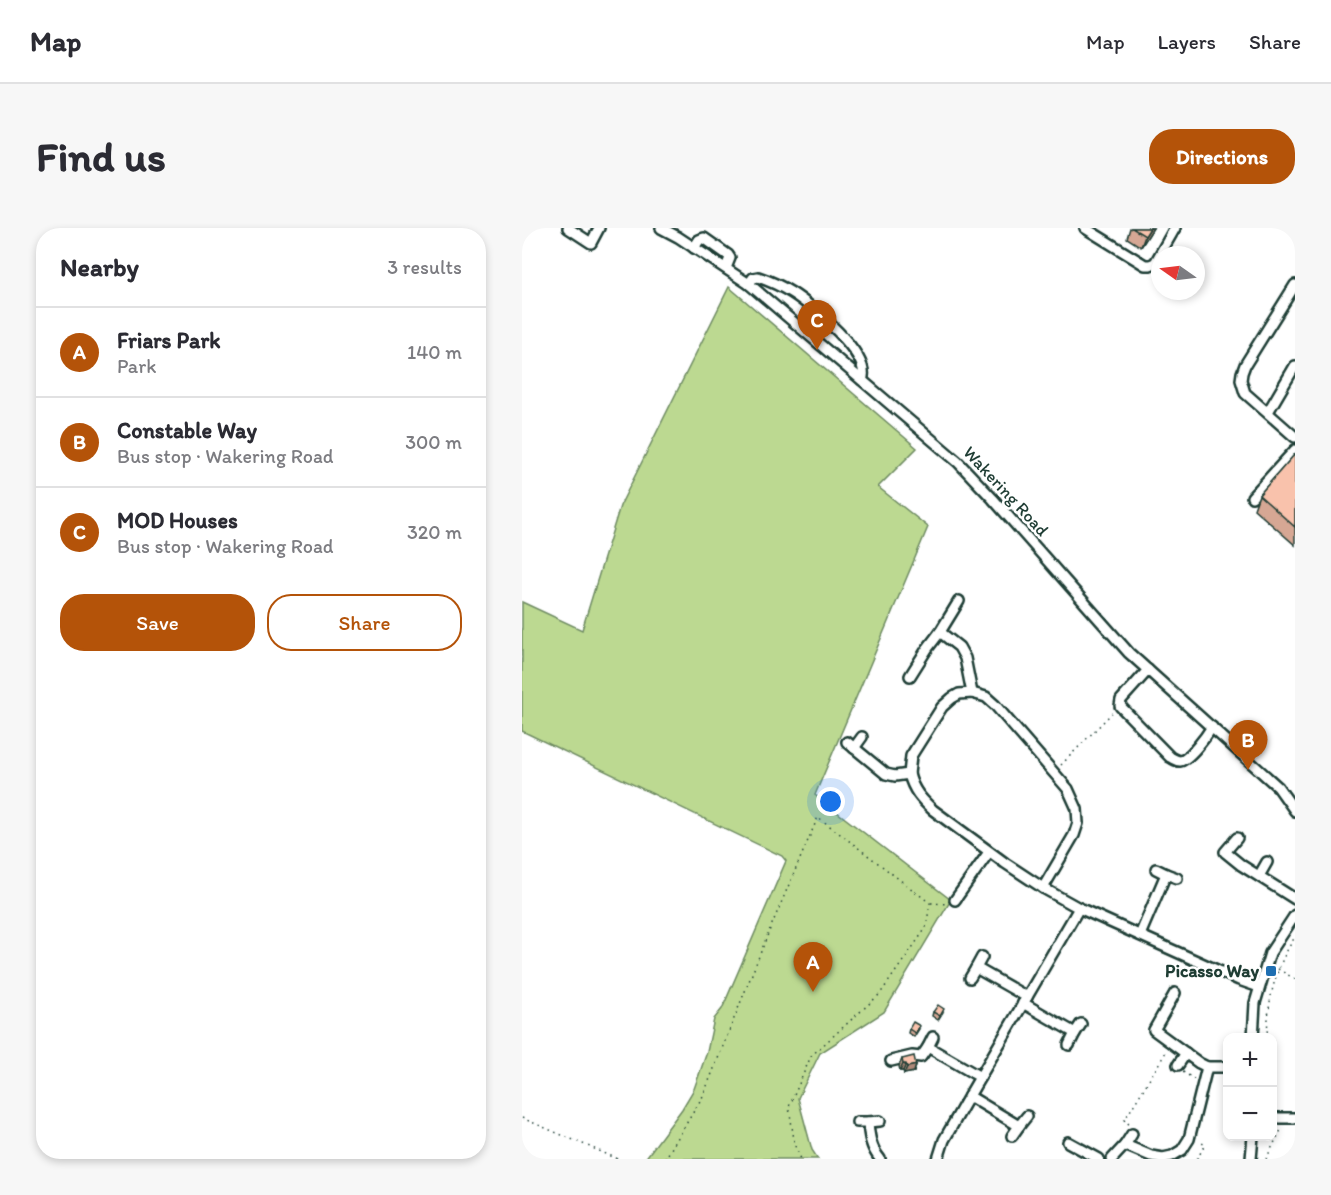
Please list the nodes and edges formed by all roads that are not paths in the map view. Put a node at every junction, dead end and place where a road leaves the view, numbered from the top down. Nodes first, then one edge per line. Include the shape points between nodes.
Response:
1 (568, 228) edge
2 (599, 228) edge
3 (661, 228) edge
4 (1084, 228) edge
5 (1175, 228) edge
6 (749, 284) junction
7 (1295, 285) edge
8 (1295, 366) edge
9 (862, 380) junction
10 (1268, 412) junction
11 (1295, 437) edge
12 (1295, 450) edge
13 (1252, 498) dead end
14 (959, 601) dead end
15 (940, 633) junction
16 (1148, 670) junction
17 (910, 676) dead end
18 (972, 693) junction
19 (1212, 727) junction
20 (862, 737) dead end
21 (909, 774) junction
22 (1295, 810) edge
23 (1237, 838) dead end
24 (989, 852) junction
25 (1267, 862) dead end
26 (1156, 869) dead end
27 (1166, 874) junction
28 (1259, 876) junction
29 (1177, 878) dead end
30 (1042, 888) junction
31 (1295, 899) edge
32 (955, 900) road end
33 (1080, 908) junction
34 (1295, 915) edge
35 (1140, 935) junction
36 (982, 957) dead end
37 (976, 968) junction
38 (970, 978) dead end
39 (1259, 987) junction
40 (1175, 993) dead end
41 (1025, 1000) junction
42 (1081, 1024) dead end
43 (1253, 1033) edge
44 (1075, 1034) junction
45 (933, 1037) dead end
46 (1069, 1045) dead end
47 (928, 1047) junction
48 (1186, 1053) junction
49 (891, 1061) dead end
50 (1178, 1065) dead end
51 (1207, 1067) junction
52 (1223, 1067) edge
53 (980, 1077) junction
54 (969, 1096) junction
55 (1027, 1116) dead end
56 (880, 1121) dead end
57 (857, 1122) dead end
58 (868, 1122) junction
59 (1019, 1126) junction
60 (1131, 1134) road end
61 (1012, 1136) dead end
62 (1253, 1141) edge
63 (1068, 1142) dead end
64 (1119, 1152) edge
65 (880, 1159) edge
66 (938, 1159) edge
67 (1099, 1159) edge
68 (1251, 1159) edge

1 - 2 street via 591,243
3 - 6 street, Wakering Road
4 - 5 street via 1150,266
6 - 9 street, Wakering Road
6 - 9 street via 758,277 793,294 838,331 864,368
7 - 10 street via 1242,373 1245,393
8 - 10 street
9 - 16 street, Wakering Road via 958,462
10 - 11 street
12 - 13 street
14 - 15 street
15 - 17 street
15 - 18 street via 959,647 965,658
16 - 19 street, Wakering Road
16 - 19 street via 1120,700 1120,706 1170,758 1185,759
18 - 21 street via 959,694 942,707 911,756
18 - 30 street via 995,705 1074,799 1078,823 1074,835
19 - 22 street, Wakering Road via 1278,787
20 - 21 street via 850,745 886,774
21 - 24 street via 922,800
23 - 28 street via 1225,852
24 - 30 street
24 - 32 street
25 - 28 street
26 - 27 street
27 - 29 street
27 - 35 street
28 - 31 street
30 - 33 street
33 - 35 street
33 - 41 street
34 - 39 street via 1270,953
35 - 39 street
36 - 37 street
37 - 38 street
37 - 41 street
39 - 43 street
40 - 48 street via 1154,1030
41 - 44 street
41 - 53 street
42 - 44 street
44 - 46 street
45 - 47 street
47 - 49 street via 921,1057
47 - 53 street
48 - 50 street
48 - 51 street
51 - 52 street
51 - 64 street via 1190,1136 1182,1150 1163,1158
53 - 54 street
54 - 59 street
54 - 66 street via 944,1140
55 - 59 street
56 - 58 street
57 - 58 street
58 - 65 street via 872,1148
59 - 61 street
60 - 64 street
62 - 68 street
63 - 67 street

